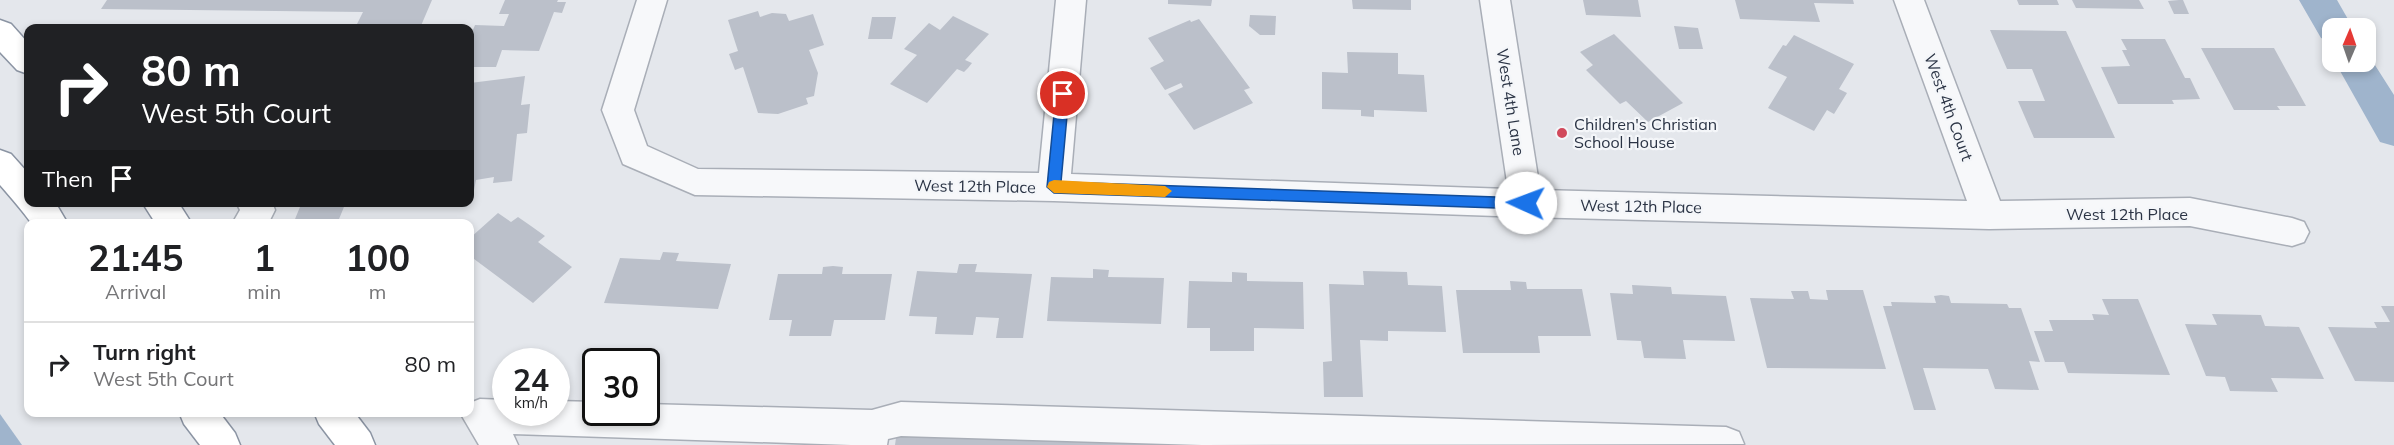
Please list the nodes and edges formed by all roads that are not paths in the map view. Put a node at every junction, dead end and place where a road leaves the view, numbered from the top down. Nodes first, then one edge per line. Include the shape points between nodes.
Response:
1 (652, 0) edge
2 (1071, 0) edge
3 (1495, 0) edge
4 (1909, 0) edge
5 (0, 32) edge
6 (24, 58) edge
7 (0, 163) edge
8 (1054, 187) junction
9 (24, 188) edge
10 (1526, 203) junction
11 (256, 207) edge
12 (1989, 215) junction
13 (252, 219) edge
14 (2292, 232) dead end
15 (201, 417) edge
16 (336, 417) edge
17 (870, 436) edge
18 (1726, 444) edge
19 (222, 445) edge
20 (357, 445) edge
21 (500, 445) edge

1 - 8 street, West 12th Place via 618,110 634,155 695,182
2 - 8 street
3 - 10 street, West 4th Lane
4 - 12 street, West 4th Court
5 - 6 highway
7 - 9 highway
8 - 10 street, West 12th Place
10 - 12 street, West 12th Place
11 - 13 street via 259,210
12 - 14 street, West 12th Place via 2190,212
15 - 19 highway
16 - 20 highway
17 - 18 street via 901,419
17 - 21 street via 480,417

